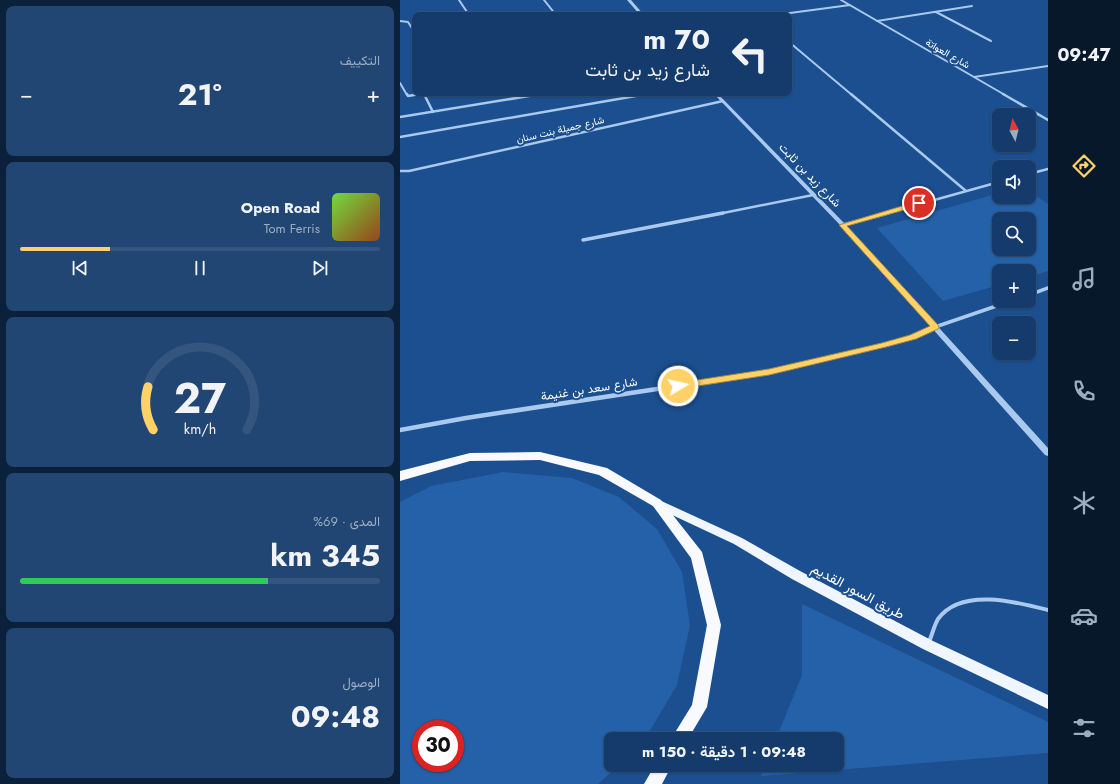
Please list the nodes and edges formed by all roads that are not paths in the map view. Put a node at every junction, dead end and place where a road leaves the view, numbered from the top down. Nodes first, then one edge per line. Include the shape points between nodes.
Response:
1 (459, 0) edge
2 (544, 0) edge
3 (629, 0) edge
4 (841, 0) edge
5 (850, 5) junction
6 (972, 6) dead end
7 (467, 12) edge
8 (554, 12) edge
9 (639, 12) edge
10 (935, 12) junction
11 (792, 13) edge
12 (400, 21) edge
13 (876, 21) junction
14 (412, 28) edge
15 (991, 41) dead end
16 (792, 45) edge
17 (1048, 66) edge
18 (974, 77) junction
19 (400, 83) edge
20 (412, 94) edge
21 (426, 96) edge
22 (529, 96) edge
23 (635, 96) edge
24 (718, 96) edge
25 (723, 101) junction
26 (433, 112) junction
27 (400, 117) edge
28 (1048, 120) edge
29 (400, 137) edge
30 (1048, 169) edge
31 (400, 171) edge
32 (1036, 172) edge
33 (992, 184) edge
34 (966, 191) junction
35 (814, 195) junction
36 (843, 225) junction
37 (583, 240) dead end
38 (1048, 288) edge
39 (1036, 292) edge
40 (992, 308) edge
41 (935, 327) junction
42 (400, 430) edge
43 (1048, 453) edge
44 (400, 476) edge
45 (657, 503) junction
46 (1048, 610) edge
47 (928, 645) junction
48 (1048, 702) edge
49 (683, 732) edge
50 (660, 772) edge
51 (652, 784) edge

1 - 7 street
2 - 8 street
3 - 9 street
4 - 5 street, شارع العواتة
5 - 11 street
5 - 13 street, شارع العواتة
6 - 10 street
10 - 13 street
10 - 15 street
12 - 14 street via 408,22
13 - 18 street, شارع العواتة
16 - 34 street
17 - 18 street
18 - 28 street, شارع العواتة
19 - 20 street via 406,95
21 - 26 street
22 - 26 street
23 - 29 street
24 - 25 street, شارع زيد بن ثابت
25 - 31 street, شارع جميلة بنت سنان
25 - 35 street, شارع زيد بن ثابت
26 - 27 street
30 - 32 street
33 - 34 street
34 - 36 street
35 - 36 street, شارع زيد بن ثابت
35 - 37 street
36 - 41 street, شارع زيد بن ثابت
38 - 39 street
40 - 41 street, شارع سعد بن غنيمة
41 - 42 street, شارع سعد بن غنيمة via 913,337 769,372
41 - 43 street, شارع زيد بن ثابت
44 - 45 highway via 470,457 540,456 603,471
45 - 47 main road, طريق السور القديم via 738,541
45 - 49 highway via 697,556 714,625 699,706
46 - 47 lane via 993,598 960,602 940,617
47 - 48 main road, طريق السور القديم
50 - 51 highway

